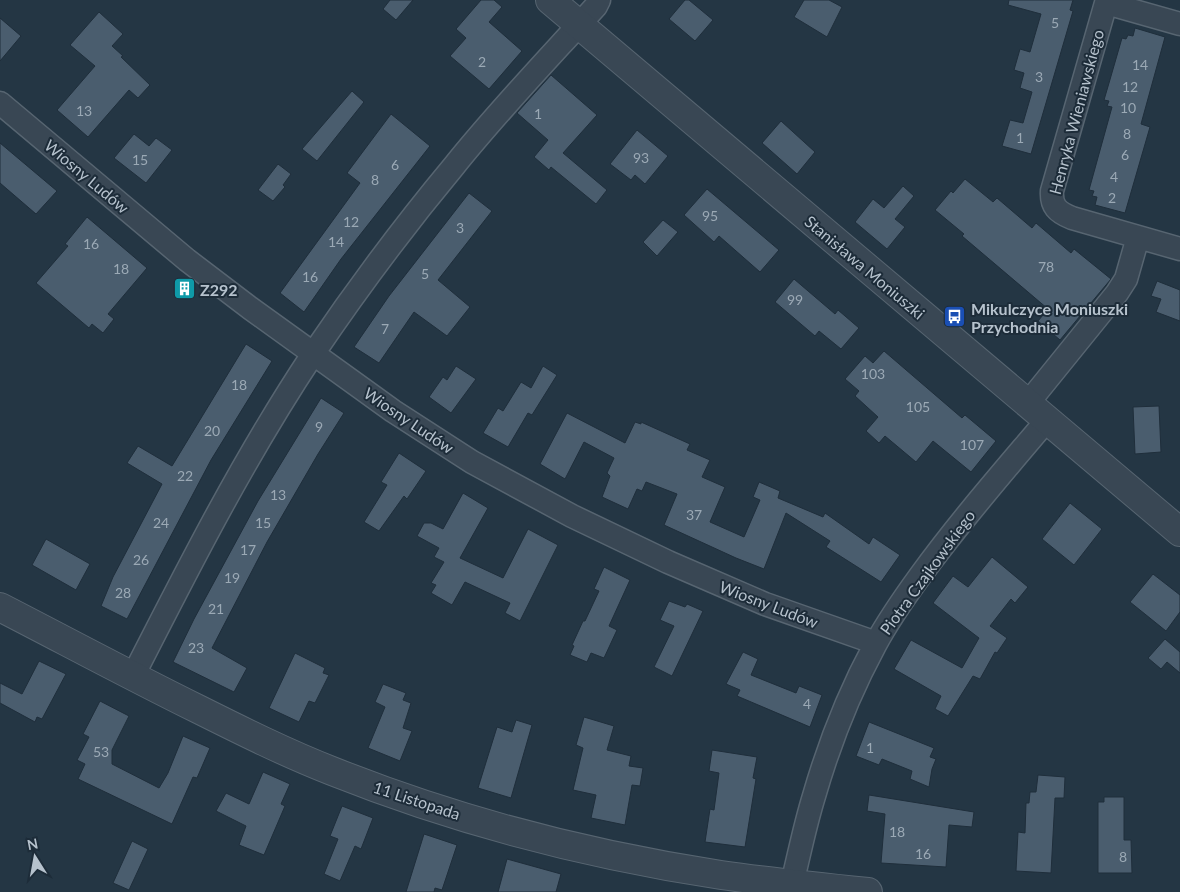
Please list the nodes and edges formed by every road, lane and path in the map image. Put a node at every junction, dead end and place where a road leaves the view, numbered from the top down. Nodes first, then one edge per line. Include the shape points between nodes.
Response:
1 (550, 0) edge
2 (599, 0) edge
3 (579, 24) junction
4 (1180, 24) edge
5 (0, 102) edge
6 (1138, 237) junction
7 (1180, 249) edge
8 (313, 354) junction
9 (1037, 411) junction
10 (1180, 532) edge
11 (0, 607) edge
12 (876, 643) junction
13 (133, 676) junction
14 (792, 884) junction
15 (868, 892) edge

1 - 3 street, Stanisława Moniuszki
2 - 3 street
3 - 8 street via 454,165 381,258
3 - 9 street, Stanisława Moniuszki
4 - 6 street, Henryka Wieniawskiego via 1106,3 1052,191 1051,201 1062,214
5 - 8 street, Wiosny Ludów via 186,260
6 - 7 street, Henryka Wieniawskiego
6 - 9 street via 1126,279
8 - 12 street, Wiosny Ludów via 472,462 572,516 765,604
8 - 13 street via 203,538
9 - 10 street, Stanisława Moniuszki
9 - 12 street, Piotra Czajkowskiego via 960,524 901,602
11 - 13 street, 11 Listopada
12 - 14 street, Piotra Czajkowskiego via 826,756
13 - 14 street, 11 Listopada via 254,736 405,798 584,848 719,875
14 - 15 street, 11 Listopada

